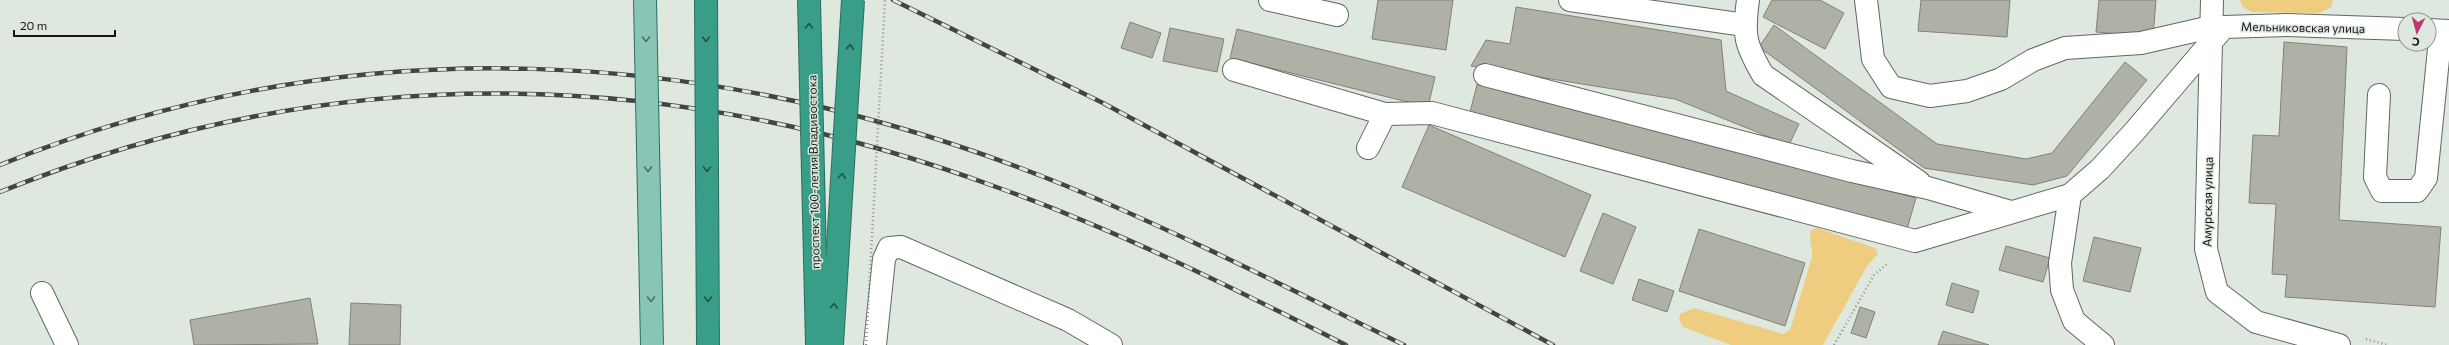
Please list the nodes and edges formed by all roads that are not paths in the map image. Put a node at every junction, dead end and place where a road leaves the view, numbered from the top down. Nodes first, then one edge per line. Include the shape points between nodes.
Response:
1 (645, 0) edge
2 (706, 0) edge
3 (809, 0) edge
4 (853, 0) edge
5 (1270, 0) edge
6 (1570, 0) edge
7 (1748, 0) edge
8 (1866, 0) edge
9 (2212, 0) edge
10 (1337, 15) dead end
11 (1745, 25) junction
12 (2397, 30) edge
13 (2437, 30) edge
14 (2449, 31) edge
15 (2211, 35) junction
16 (2449, 49) edge
17 (1234, 70) dead end
18 (1485, 75) dead end
19 (2379, 95) dead end
20 (1385, 114) junction
21 (1368, 148) dead end
22 (1928, 188) junction
23 (2070, 195) junction
24 (2011, 212) junction
25 (42, 293) dead end
26 (67, 345) edge
27 (652, 345) edge
28 (708, 345) edge
29 (817, 345) edge
30 (832, 345) edge
31 (875, 345) edge
32 (1111, 345) edge
33 (2103, 345) edge
34 (2339, 345) edge

1 -> 27 main road, bridge
2 -> 28 highway, bridge
29 -> 3 highway, проспект 100-летия Владивостока, bridge
30 -> 4 highway, bridge
5 - 10 street
6 - 11 street
7 - 11 street
8 - 15 street via 1873,59 1891,87 1930,96 1966,91 2001,79 2033,60 2065,48
9 - 15 street, Амурская улица
11 - 22 street via 1749,50 1763,75
12 - 15 street, Мельниковская улица via 2287,25 2224,27
13 - 14 street
15 - 23 street, Мельниковская улица via 2100,169
15 - 34 street, Амурская улица via 2206,249 2217,292 2256,322
16 - 19 street via 2439,49 2426,178 2417,191 2382,190 2375,177
17 - 20 street
18 - 22 street via 1852,172
20 - 21 street
20 - 24 street via 1432,113 1915,241
22 - 24 street
23 - 24 street
23 - 33 street via 2060,263 2062,290 2074,321
25 - 26 street
31 - 32 street via 884,259 889,248 901,247 1068,320

